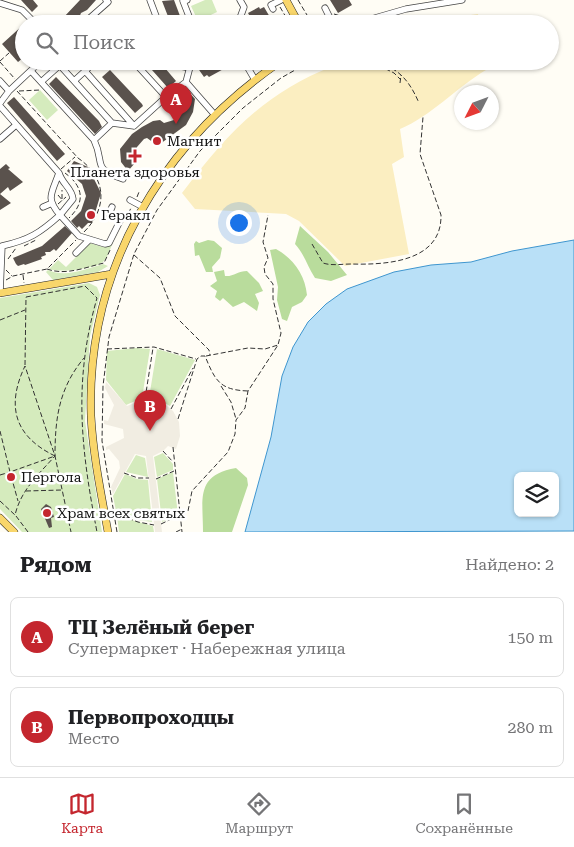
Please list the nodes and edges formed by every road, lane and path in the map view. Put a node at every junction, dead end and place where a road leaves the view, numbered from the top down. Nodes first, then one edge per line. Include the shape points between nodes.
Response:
1 (13, 0) edge
2 (150, 0) edge
3 (187, 0) edge
4 (240, 0) edge
5 (286, 0) edge
6 (298, 0) edge
7 (462, 0) edge
8 (109, 1) edge
9 (279, 1) edge
10 (0, 3) edge
11 (7, 5) junction
12 (273, 9) dead end
13 (326, 10) joint
14 (26, 15) edge
15 (93, 15) edge
16 (156, 15) edge
17 (188, 15) edge
18 (241, 15) edge
19 (286, 15) edge
20 (294, 15) edge
21 (307, 15) edge
22 (328, 15) edge
23 (340, 15) edge
24 (381, 15) edge
25 (10, 53) dead end
26 (0, 61) edge
27 (52, 70) edge
28 (64, 70) edge
29 (141, 70) edge
30 (189, 70) edge
31 (249, 70) edge
32 (269, 70) edge
33 (295, 70) edge
34 (388, 70) edge
35 (395, 70) edge
36 (31, 71) joint
37 (85, 71) joint
38 (402, 75) junction
39 (255, 80) junction
40 (401, 80) junction
41 (0, 81) edge
42 (74, 81) junction
43 (41, 82) junction
44 (186, 82) junction
45 (400, 84) dead end
46 (9, 91) junction
47 (166, 97) junction
48 (419, 103) dead end
49 (0, 105) edge
50 (214, 114) junction
51 (423, 117) dead end
52 (112, 123) junction
53 (16, 125) junction
54 (134, 126) junction
55 (0, 139) edge
56 (94, 140) junction
57 (59, 173) junction
58 (123, 179) dead end
59 (65, 189) dead end
60 (68, 194) dead end
61 (62, 199) dead end
62 (130, 200) dead end
63 (68, 201) dead end
64 (54, 203) junction
65 (43, 207) dead end
66 (112, 207) dead end
67 (142, 207) junction
68 (59, 208) dead end
69 (109, 214) dead end
70 (268, 215) dead end
71 (64, 218) junction
72 (118, 220) dead end
73 (38, 239) dead end
74 (89, 240) junction
75 (312, 244) dead end
76 (1, 245) edge
77 (76, 253) dead end
78 (1, 254) edge
79 (134, 254) junction
80 (8, 259) dead end
81 (104, 263) dead end
82 (3, 267) dead end
83 (46, 269) dead end
84 (112, 274) junction
85 (13, 276) junction
86 (0, 283) edge
87 (25, 285) dead end
88 (0, 293) edge
89 (26, 293) dead end
90 (26, 296) junction
91 (26, 310) junction
92 (0, 320) edge
93 (278, 345) junction
94 (154, 347) junction
95 (106, 349) junction
96 (210, 355) junction
97 (205, 356) junction
98 (85, 358) junction
99 (197, 359) junction
100 (195, 365) junction
101 (25, 366) junction
102 (220, 385) junction
103 (248, 391) junction
104 (145, 399) dead end
105 (171, 409) dead end
106 (178, 419) dead end
107 (236, 420) junction
108 (0, 431) edge
109 (173, 448) dead end
110 (163, 451) dead end
111 (55, 456) junction
112 (174, 463) junction
113 (175, 470) junction
114 (10, 472) junction
115 (124, 473) dead end
116 (0, 475) edge
117 (149, 478) dead end
118 (156, 478) dead end
119 (63, 490) junction
120 (24, 491) junction
121 (0, 501) edge
122 (18, 502) junction
123 (114, 513) junction
124 (15, 516) junction
125 (180, 516) junction
126 (0, 518) edge
127 (161, 524) dead end
128 (154, 525) dead end
129 (182, 529) junction
130 (14, 532) edge
131 (28, 532) edge
132 (71, 532) edge
133 (97, 532) edge
134 (108, 532) edge
135 (117, 532) edge
136 (176, 532) edge
137 (182, 532) edge

1 - 11 street
2 - 16 street
3 - 17 street via 183,2
4 - 18 street via 244,7
5 - 20 main road
6 - 21 path
7 - 24 street
8 - 15 street
9 - 12 street via 271,5
9 - 19 path
10 - 11 street
11 - 14 street
13 - 22 street
13 - 23 path
25 - 26 path
27 - 43 street
28 - 42 street
29 - 47 street
30 - 44 street
31 - 39 street
32 - 39 main road
33 - 79 path via 243,108 200,151 158,210
34 - 40 path
35 - 38 path
36 - 43 street
36 - 46 street
37 - 42 street
37 - 54 street
38 - 40 path
38 - 48 path
39 - 50 main road
40 - 45 path
41 - 46 street
42 - 52 street
43 - 56 street
44 - 47 street
44 - 50 street
46 - 49 street
47 - 54 street
49 - 53 street
50 - 67 main road via 181,152
51 - 75 path via 420,154 442,222 432,246 418,255 368,265 323,263
52 - 54 street
52 - 56 street
53 - 55 street
53 - 57 street
56 - 58 street via 99,164 104,171
57 - 64 street via 49,199
57 - 71 street via 73,199
59 - 64 path via 59,188
60 - 63 path
61 - 64 path
62 - 67 street
64 - 65 street
64 - 68 path
64 - 71 street
66 - 69 street
67 - 84 main road
70 - 93 path via 262,242 268,258 265,274 272,284 281,333
71 - 74 street via 79,236
71 - 76 street via 26,241
72 - 74 street via 109,243
73 - 80 path via 17,247
74 - 77 street
76 - 78 street
78 - 86 street
79 - 95 path
79 - 96 path via 160,278 175,316 209,350
81 - 83 path via 93,268 57,273
82 - 85 path
84 - 88 main road
84 - 134 main road via 97,330 92,396 95,457
85 - 86 path
85 - 87 path via 23,274
86 - 88 street
89 - 90 path
90 - 91 path
90 - 98 path via 86,286 97,298
91 - 92 path
91 - 101 path
93 - 96 path
93 - 103 path
94 - 95 path
94 - 99 path
94 - 104 path
95 - 123 path via 102,441
96 - 97 path
97 - 99 path
97 - 102 path
98 - 111 path via 62,395 55,428
98 - 133 path via 81,419
99 - 100 path
100 - 105 path
100 - 106 path
101 - 111 path
101 - 111 path via 14,393 15,412 28,435
102 - 103 path
102 - 107 path
103 - 107 path via 245,408
107 - 125 path via 236,434 228,452 192,491 188,511
108 - 114 path
109 - 112 path
110 - 112 path
111 - 114 path
111 - 119 path
111 - 120 path
112 - 113 path
113 - 118 path
113 - 125 path
114 - 116 path
114 - 122 path
115 - 117 path
119 - 120 path
119 - 132 path
120 - 122 path
121 - 124 path
122 - 124 path
123 - 128 path
123 - 135 path
124 - 131 path
125 - 127 path
125 - 129 path
126 - 130 main road
129 - 136 path
129 - 137 path

